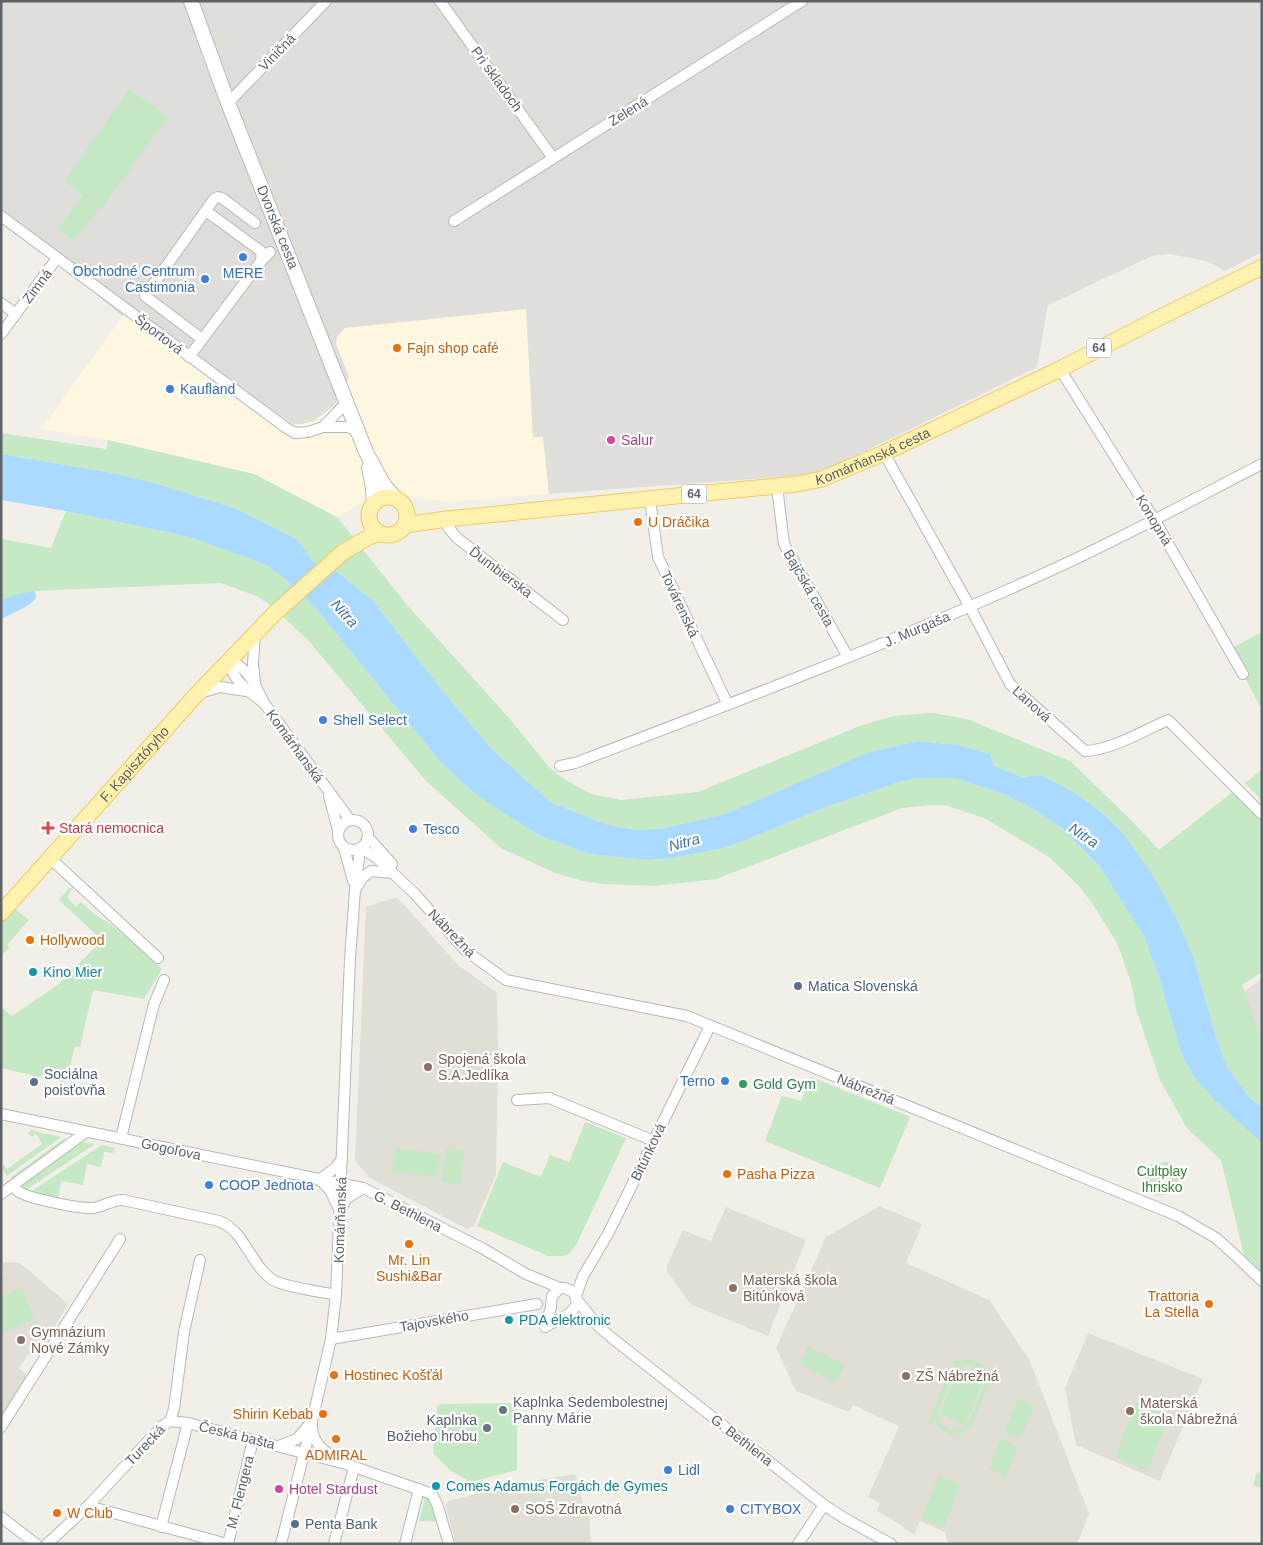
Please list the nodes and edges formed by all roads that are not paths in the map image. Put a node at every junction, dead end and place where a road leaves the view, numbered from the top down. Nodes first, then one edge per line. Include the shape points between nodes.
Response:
1 (191, 1) edge
2 (326, 1) edge
3 (440, 1) edge
4 (802, 1) edge
5 (228, 103) junction
6 (553, 158) junction
7 (206, 211) junction
8 (1, 216) edge
9 (454, 221) dead end
10 (255, 223) dead end
11 (285, 247) junction
12 (264, 255) junction
13 (57, 258) junction
14 (1262, 267) edge
15 (1, 303) edge
16 (16, 314) junction
17 (1, 334) edge
18 (202, 340) junction
19 (189, 357) junction
20 (1060, 369) junction
21 (347, 402) junction
22 (323, 427) junction
23 (358, 430) junction
24 (366, 452) junction
25 (884, 453) junction
26 (1262, 464) edge
27 (777, 486) junction
28 (650, 499) junction
29 (400, 502) junction
30 (371, 510) junction
31 (447, 519) junction
32 (1154, 519) junction
33 (405, 525) junction
34 (380, 533) junction
35 (343, 552) junction
36 (970, 607) junction
37 (563, 620) dead end
38 (255, 634) junction
39 (848, 658) junction
40 (229, 661) junction
41 (1244, 674) dead end
42 (255, 683) junction
43 (246, 690) junction
44 (197, 694) junction
45 (264, 703) junction
46 (728, 705) junction
47 (560, 766) dead end
48 (327, 790) junction
49 (1262, 814) edge
50 (350, 820) junction
51 (338, 830) junction
52 (368, 837) junction
53 (344, 848) junction
54 (361, 848) junction
55 (50, 858) junction
56 (392, 872) junction
57 (355, 890) junction
58 (415, 894) junction
59 (1, 912) edge
60 (158, 958) dead end
61 (164, 980) dead end
62 (710, 1026) junction
63 (517, 1100) dead end
64 (1, 1114) edge
65 (86, 1132) junction
66 (121, 1138) junction
67 (654, 1142) junction
68 (342, 1160) junction
69 (319, 1180) junction
70 (341, 1184) junction
71 (12, 1186) junction
72 (363, 1188) junction
73 (1, 1194) edge
74 (340, 1212) junction
75 (120, 1239) dead end
76 (200, 1260) dead end
77 (526, 1274) junction
78 (583, 1276) junction
79 (1262, 1281) edge
80 (563, 1288) junction
81 (336, 1295) junction
82 (577, 1298) junction
83 (551, 1303) junction
84 (537, 1304) dead end
85 (567, 1314) junction
86 (599, 1327) junction
87 (331, 1339) junction
88 (170, 1421) junction
89 (188, 1423) junction
90 (312, 1423) junction
91 (1, 1428) edge
92 (253, 1440) junction
93 (277, 1445) junction
94 (304, 1452) junction
95 (350, 1466) junction
96 (419, 1489) junction
97 (824, 1505) junction
98 (88, 1506) junction
99 (1, 1516) edge
100 (161, 1527) junction
101 (36, 1544) edge
102 (47, 1544) edge
103 (228, 1544) edge
104 (281, 1544) edge
105 (334, 1544) edge
106 (405, 1544) edge
107 (449, 1544) edge
108 (798, 1544) edge
109 (891, 1544) edge

1 - 5 street, Dvorská cesta
2 - 5 street, Viničná
3 - 6 street, Pri skladoch
4 - 6 street, Zelená
5 - 11 street, Dvorská cesta
6 - 9 street, Zelená
7 - 10 street via 218,197
7 - 12 street
7 - 18 street via 145,296
8 - 13 street, Športová
11 - 12 street
11 - 21 street, Dvorská cesta
12 - 18 street
13 - 16 street, Zimná
13 - 19 street, Športová
14 - 20 main road, Komárňanská cesta / 64
15 - 16 street, Zimná
16 - 17 street, Zimná
18 - 19 street
19 - 22 street, Športová via 295,433
20 - 25 main road, Komárňanská cesta / 64
20 - 32 street, Konopná
21 - 22 street
21 - 23 street, Dvorská cesta
22 - 23 street, Športová
23 - 24 street, Dvorská cesta
24 - 29 street, Dvorská cesta via 384,484
24 - 30 street, Dvorská cesta via 373,488
25 - 27 main road, Komárňanská cesta / 64 via 822,479
25 - 36 street, Ľanová
26 - 32 street, J. Murgaša
27 - 28 main road, Komárňanská cesta / 64
27 - 39 street, Bajčská cesta via 784,544
28 - 31 main road, Komárňanská cesta / 64
28 - 46 street, Továrenská via 658,557
29 - 30 main road via 383,497
29 - 31 main road, Komárňanská cesta / 64
29 - 33 main road via 408,518
30 - 34 main road via 372,527
30 - 35 main road, 64
31 - 33 main road, Komárňanská cesta / 64
31 - 37 street, Ďumbierska via 457,538
32 - 36 street, J. Murgaša
32 - 41 street, Konopná
33 - 34 main road, 64 via 395,534
34 - 35 main road, 64
35 - 38 main road, 64
36 - 39 street, J. Murgaša
36 - 49 street, Ľanová via 1010,684 1086,751 1107,747 1168,720
38 - 40 main road, 64
38 - 42 street
39 - 46 street, J. Murgaša
40 - 42 street via 238,664
40 - 43 street via 230,670
40 - 44 main road, F. Kapisztóryho / 64
42 - 45 street
43 - 44 street via 220,687
43 - 45 street
44 - 55 main road, F. Kapisztóryho / 64
45 - 48 street, Komárňanská
46 - 47 street, J. Murgaša
48 - 50 street, Komárňanská
48 - 51 street, Komárňanská
50 - 51 street
50 - 52 street, Komárňanská via 363,824
51 - 53 street, Komárňanská via 338,838
52 - 54 street, Komárňanská
52 - 58 street, Nábrežná
53 - 54 street
53 - 57 street, Komárňanská
54 - 56 street, Nábrežná
54 - 57 street, Komárňanská
55 - 59 main road, F. Kapisztóryho / 64
55 - 60 street
56 - 57 street via 371,871
56 - 58 street, Nábrežná
57 - 68 street, Komárňanská
58 - 62 street, Nábrežná via 465,950 506,980 686,1016
61 - 66 street via 154,1004
62 - 67 street, Bitúnková
62 - 79 street, Nábrežná via 1178,1216 1216,1238
63 - 67 street via 549,1098
64 - 65 street, Gogoľova
65 - 66 street, Gogoľova
65 - 71 street
66 - 69 street, Gogoľova
67 - 78 street, Bitúnková
68 - 69 street
68 - 70 street, Komárňanská
68 - 72 street via 353,1180
69 - 70 street, Gogoľova
69 - 74 street via 330,1190
70 - 72 street, G. Bethlena
70 - 74 street, Komárňanská
71 - 73 street
71 - 81 street via 32,1198 87,1208 122,1200 219,1221 233,1229 271,1279
72 - 74 street via 346,1200
72 - 77 street, G. Bethlena
74 - 81 street, Komárňanská
75 - 91 street
76 - 88 street, Turecká via 184,1332
77 - 80 street, G. Bethlena
77 - 83 street, G. Bethlena
78 - 80 street, Bitúnková
78 - 82 street, Bitúnková
80 - 82 street via 570,1289
80 - 83 street via 554,1292
81 - 87 street, Komárňanská
82 - 85 street via 577,1306
82 - 86 street, G. Bethlena
83 - 85 street via 557,1313
83 - 85 street via 545,1327
84 - 87 street, Tajovského
85 - 86 street, G. Bethlena
86 - 97 street, G. Bethlena
87 - 90 street, Komárňanská
88 - 89 street, Česká bašta
88 - 98 street, Turecká
89 - 92 street, Česká bašta
89 - 100 street
90 - 93 street via 297,1439
90 - 94 street, Komárňanská
90 - 95 street via 319,1447
92 - 93 street, Česká bašta
92 - 103 street, M. Flengera
93 - 94 street, Česká bašta
94 - 95 street, Česká bašta
94 - 104 street, Komárňanská
95 - 96 street
95 - 105 street
96 - 106 street
96 - 107 street via 432,1494
97 - 108 street
97 - 109 street, G. Bethlena
98 - 100 street
98 - 102 street, Turecká
99 - 101 street
100 - 103 street

